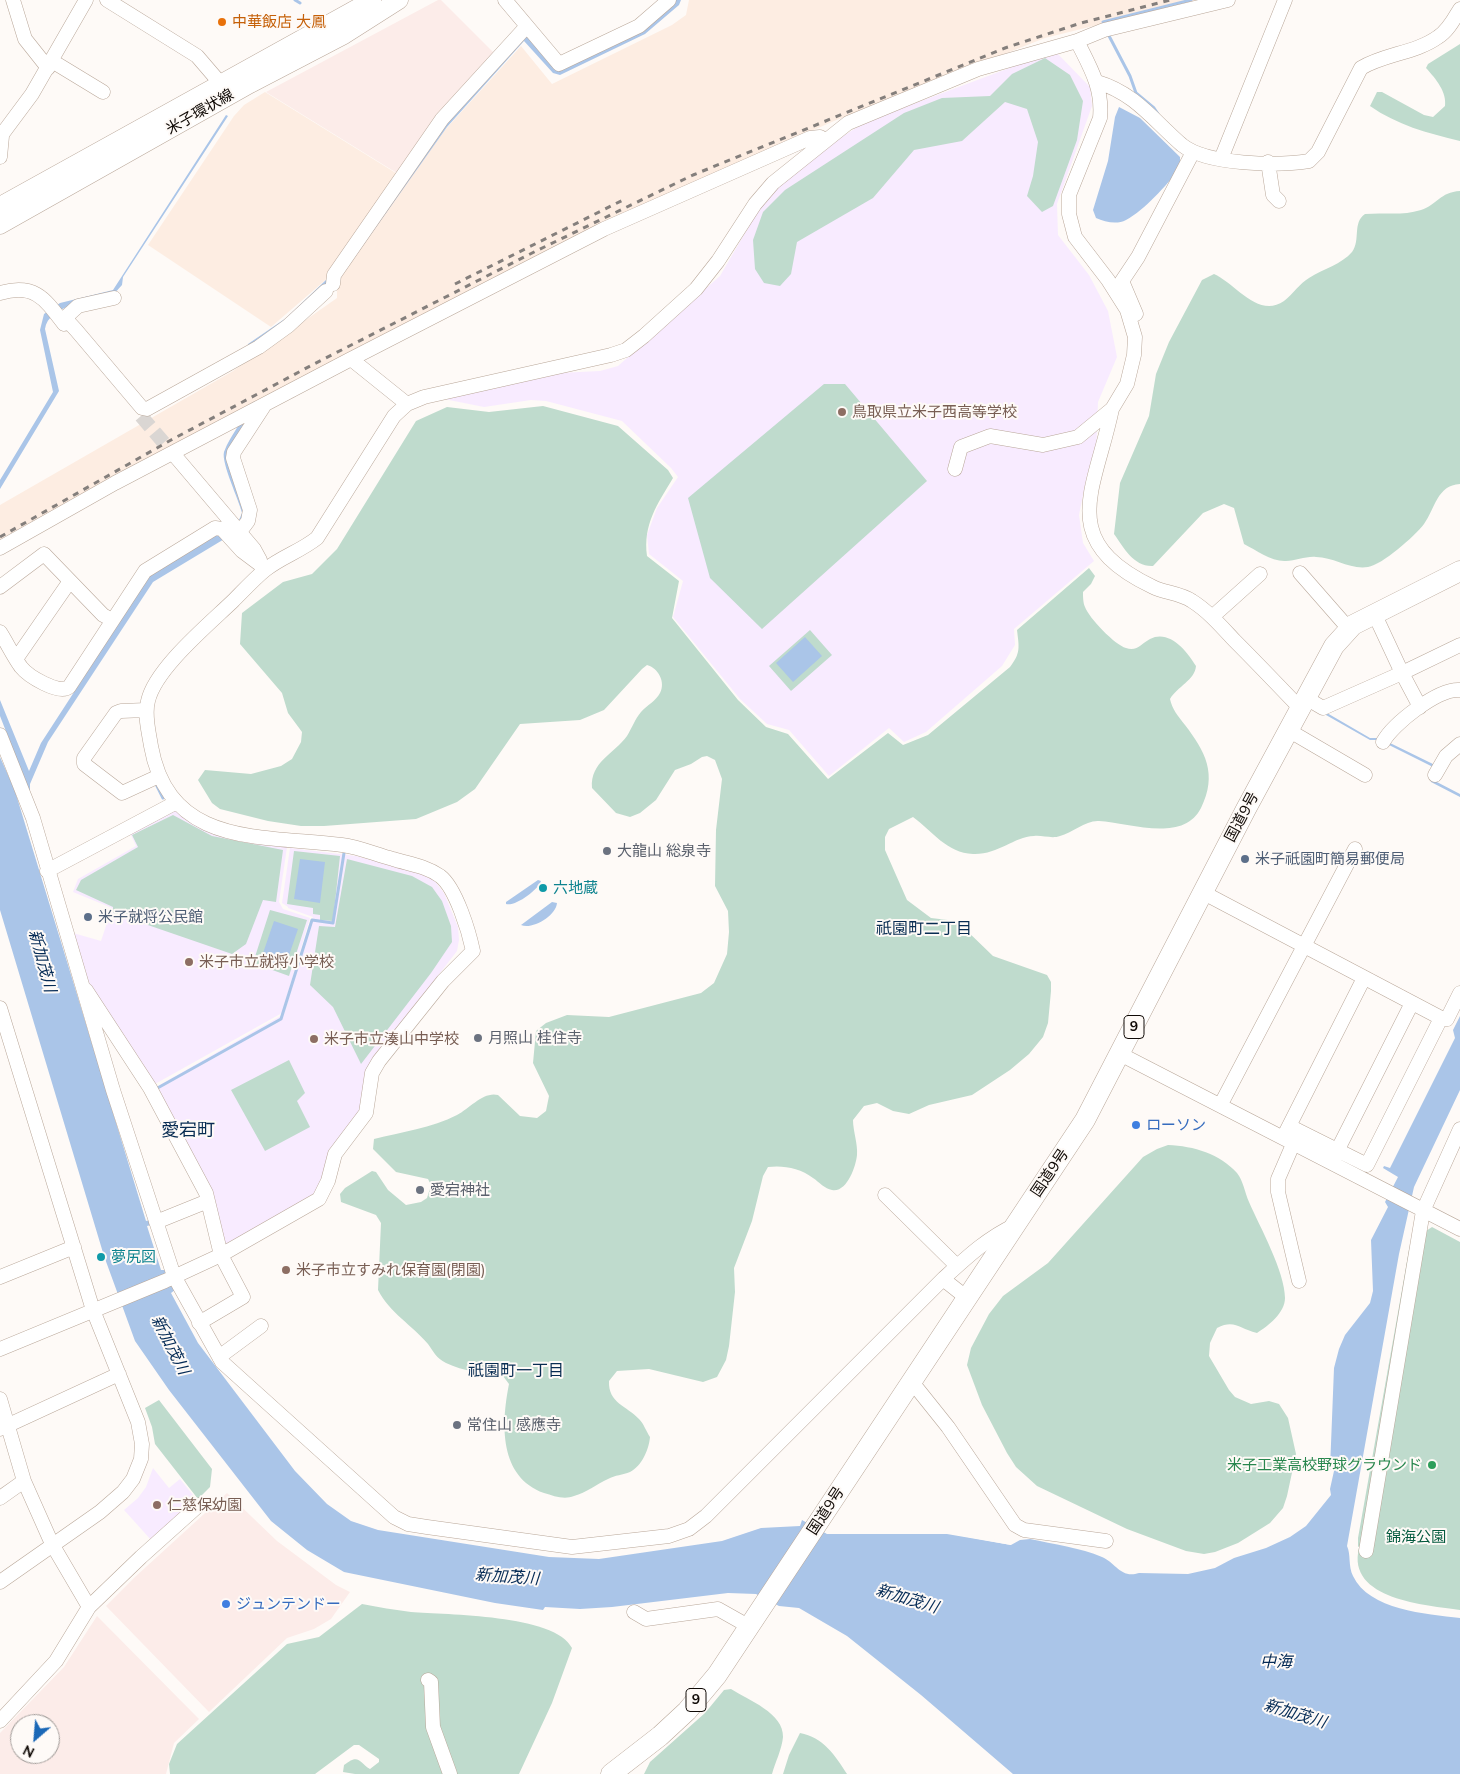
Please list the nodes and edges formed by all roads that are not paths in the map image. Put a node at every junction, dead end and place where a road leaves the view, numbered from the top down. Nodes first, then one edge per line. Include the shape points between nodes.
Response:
1 (86, 0) edge
2 (107, 0) edge
3 (372, 0) edge
4 (399, 0) edge
5 (504, 0) edge
6 (669, 0) edge
7 (1228, 0) edge
8 (1285, 0) edge
9 (15, 2) edge
10 (1460, 9) edge
11 (526, 27) junction
12 (1077, 41) junction
13 (50, 64) junction
14 (1097, 82) junction
15 (226, 90) junction
16 (103, 92) dead end
17 (1, 136) edge
18 (825, 140) junction
19 (1193, 152) junction
20 (0, 157) edge
21 (1221, 159) junction
22 (1268, 162) junction
23 (1279, 201) dead end
24 (0, 206) edge
25 (0, 225) edge
26 (0, 293) edge
27 (114, 298) dead end
28 (58, 314) junction
29 (1135, 341) junction
30 (351, 359) junction
31 (407, 404) junction
32 (264, 405) junction
33 (1112, 409) junction
34 (141, 416) tunnel mouth
35 (176, 456) tunnel mouth
36 (955, 469) dead end
37 (232, 530) junction
38 (0, 548) edge
39 (266, 569) junction
40 (1460, 571) edge
41 (1300, 573) dead end
42 (1260, 574) dead end
43 (70, 581) junction
44 (0, 587) edge
45 (1374, 613) junction
46 (1212, 617) junction
47 (112, 620) junction
48 (1349, 629) junction
49 (0, 632) edge
50 (1460, 645) edge
51 (16, 659) junction
52 (1402, 672) junction
53 (1460, 690) edge
54 (1303, 703) junction
55 (1420, 707) junction
56 (146, 710) junction
57 (1288, 730) junction
58 (0, 735) edge
59 (1383, 742) dead end
60 (1460, 744) edge
61 (1365, 775) dead end
62 (1435, 775) dead end
63 (159, 776) junction
64 (175, 803) junction
65 (1355, 849) dead end
66 (47, 871) junction
67 (1202, 892) junction
68 (1304, 946) junction
69 (1364, 978) junction
70 (80, 981) junction
71 (1460, 993) edge
72 (1412, 1003) junction
73 (0, 1008) edge
74 (1441, 1018) junction
75 (1120, 1054) junction
76 (1221, 1104) junction
77 (1460, 1129) edge
78 (1289, 1135) junction
79 (1334, 1156) junction
80 (885, 1195) dead end
81 (208, 1201) junction
82 (1418, 1208) junction
83 (156, 1222) junction
84 (1015, 1225) junction
85 (1460, 1229) edge
86 (74, 1246) junction
87 (221, 1255) junction
88 (956, 1266) junction
89 (0, 1277) edge
90 (170, 1279) junction
91 (943, 1279) junction
92 (1299, 1281) dead end
93 (967, 1298) junction
94 (93, 1310) junction
95 (199, 1323) junction
96 (261, 1326) dead end
97 (0, 1349) edge
98 (220, 1357) junction
99 (119, 1374) junction
100 (912, 1382) junction
101 (0, 1399) edge
102 (4, 1427) edge
103 (24, 1481) junction
104 (0, 1498) edge
105 (199, 1505) dead end
106 (1106, 1542) dead end
107 (52, 1544) junction
108 (1366, 1551) dead end
109 (0, 1582) edge
110 (89, 1607) junction
111 (634, 1612) dead end
112 (750, 1627) junction
113 (428, 1680) dead end
114 (0, 1720) edge
115 (450, 1774) edge
116 (611, 1774) edge

1 - 13 street
2 - 15 street via 197,56
3 - 15 main road, 米子環状線
4 - 15 main road, 米子環状線 via 344,35
5 - 11 street
6 - 11 street via 639,26 559,64
7 - 12 street via 1104,30
8 - 21 street
9 - 13 street via 25,39
10 - 22 street via 1439,37 1361,68 1318,152 1309,161
11 - 28 street via 442,119 331,283 288,326 242,356 148,409 142,408
12 - 14 street
12 - 18 street via 978,69 848,123
13 - 16 street
13 - 17 street
14 - 19 street via 1114,87 1145,109
14 - 29 street via 1101,95 1100,118 1069,196 1069,214 1075,236 1127,310
15 - 24 main road, 米子環状線
15 - 25 main road, 米子環状線
17 - 20 street
18 - 30 street via 810,138 604,229
18 - 31 street via 772,183 696,289 626,350 446,391
19 - 21 street
19 - 29 street via 1122,281 1139,324 1140,335
21 - 22 street
22 - 23 street via 1273,195
26 - 28 street via 37,292
27 - 28 street
28 - 34 street
29 - 33 street via 1127,384
30 - 31 street
30 - 32 street
31 - 39 street via 387,424 317,538
32 - 37 street via 234,452 233,458 250,510 248,520
32 - 38 street via 123,478
33 - 36 street via 1078,437 1043,445 990,436 976,440 961,447
33 - 46 street via 1089,502 1090,528 1096,542 1124,569 1152,587 1193,601
35 - 37 street
37 - 39 street
37 - 47 street via 215,528 145,571
39 - 56 street via 174,660 156,682
40 - 45 highway, 国道9号 / 9
41 - 48 street
42 - 46 street
43 - 44 street via 44,554
43 - 47 street
43 - 51 street
45 - 48 highway, 国道9号 / 9
45 - 52 street
46 - 54 street
47 - 51 street via 65,690 55,689 22,668
48 - 54 highway, 国道9号 / 9 via 1334,646
49 - 51 street
50 - 52 street
52 - 54 street via 1323,708
52 - 55 street
53 - 55 street via 1435,697
54 - 57 highway, 国道9号 / 9
55 - 59 street via 1388,733
56 - 63 street
56 - 63 street via 118,712 84,758 84,764 122,793
57 - 61 street
57 - 67 highway, 国道9号 / 9
58 - 66 street via 33,818
60 - 62 street via 1446,756
63 - 64 street
64 - 66 street
64 - 87 street via 194,818 236,834 346,845 426,868 441,877 450,888 473,951 443,981 372,1073 366,1113 335,1154 328,1182 319,1199
65 - 68 street
66 - 70 street
67 - 68 street
67 - 75 highway, 国道9号 / 9
68 - 69 street
68 - 76 street
69 - 72 street
69 - 78 street
70 - 81 street via 150,1088
70 - 83 street
71 - 74 street via 1447,1019
72 - 74 street
72 - 79 street
73 - 86 street
74 - 79 street via 1367,1165
75 - 76 street
75 - 84 highway, 国道9号 / 9 via 1085,1120
76 - 78 street
77 - 82 street
78 - 79 street
78 - 92 street via 1278,1192
79 - 82 street via 1388,1193
80 - 88 street
81 - 83 street
81 - 87 street
82 - 85 street
82 - 108 street
83 - 90 street
84 - 88 street via 997,1234
84 - 93 highway, 国道9号 / 9
86 - 89 street
86 - 94 street
87 - 90 street
87 - 95 street via 243,1297
88 - 91 street
90 - 94 street
90 - 95 street
91 - 93 street
91 - 98 street via 712,1510 688,1529 669,1536 572,1547 402,1521 375,1501
93 - 100 highway, 国道9号 / 9
94 - 97 street
94 - 99 street
95 - 98 street
96 - 98 street
99 - 102 street
99 - 107 street via 138,1422 142,1444 136,1472 123,1492 100,1512
100 - 106 street via 948,1427 1015,1525 1024,1530
100 - 112 highway, 国道9号 / 9
101 - 102 street
102 - 103 street
103 - 104 street
103 - 107 street
105 - 110 street
107 - 109 street
107 - 110 street
110 - 114 street via 56,1661
111 - 112 street via 646,1619 718,1609
112 - 116 highway, 国道9号 / 9 via 687,1711
113 - 115 street via 431,1682 433,1727

